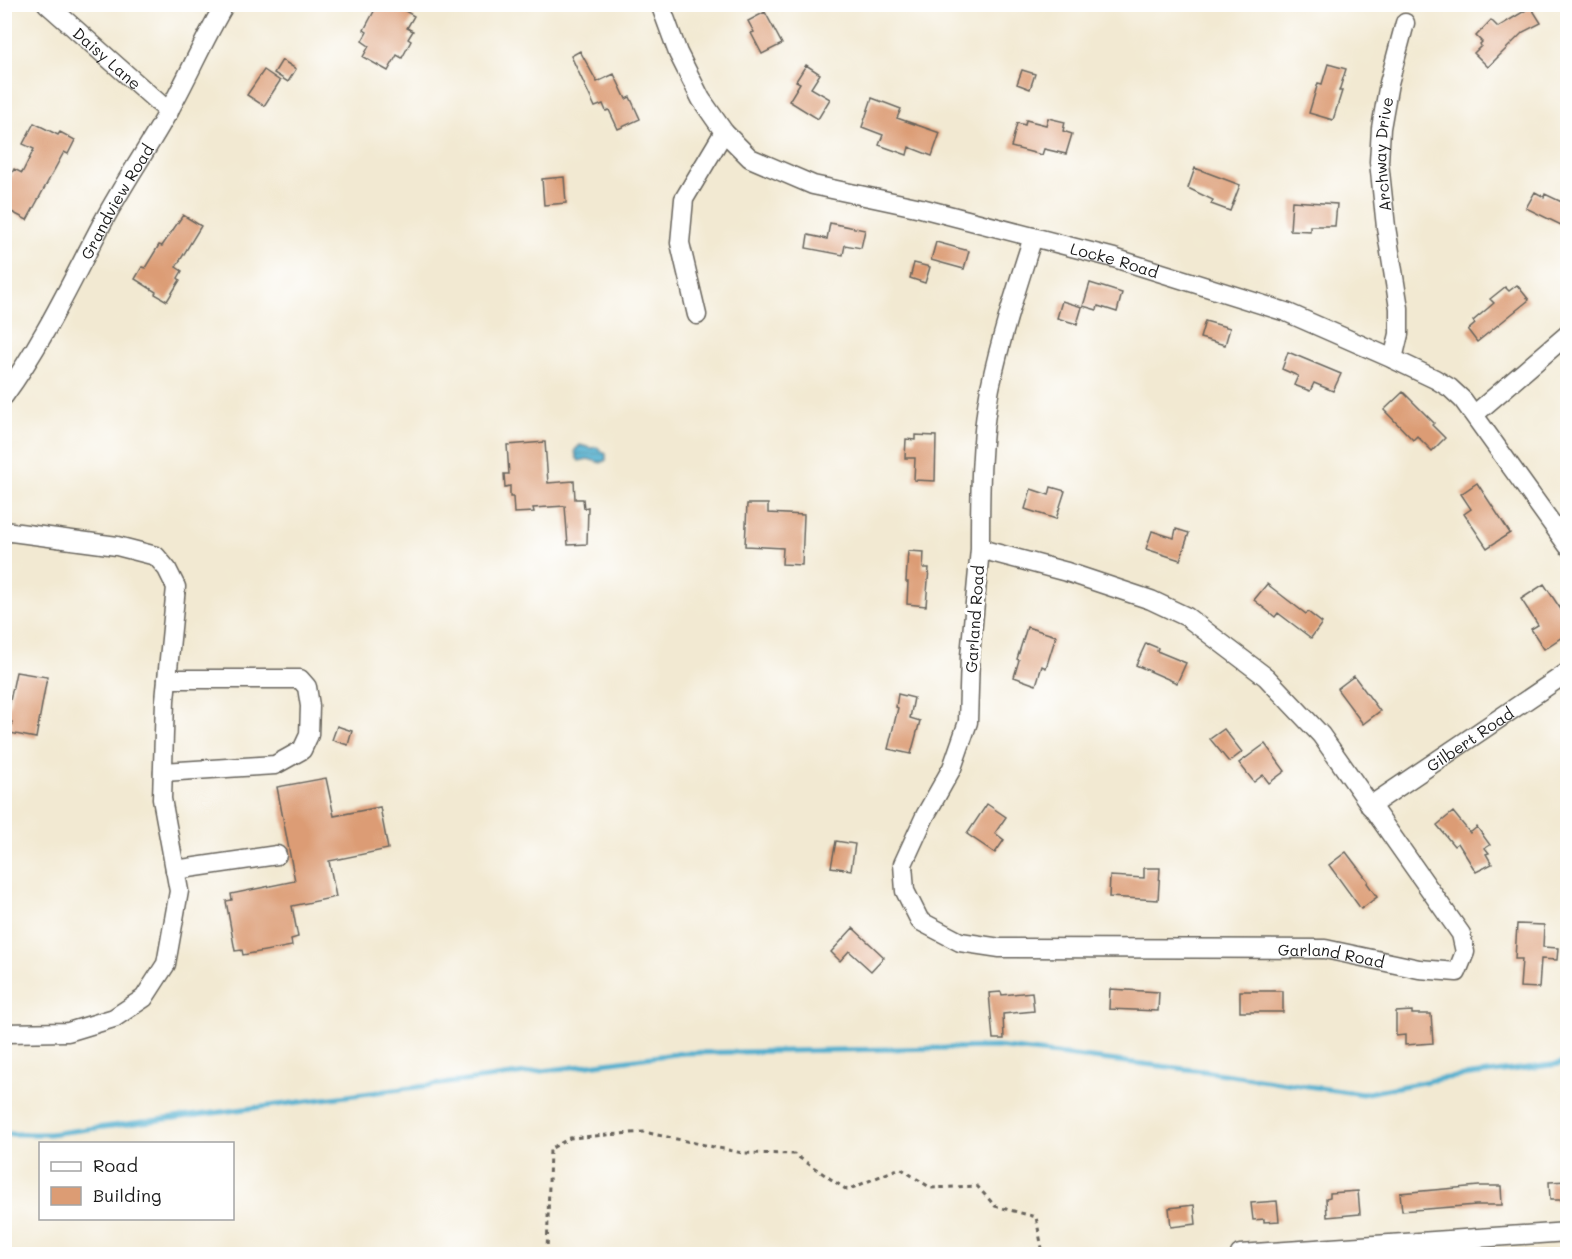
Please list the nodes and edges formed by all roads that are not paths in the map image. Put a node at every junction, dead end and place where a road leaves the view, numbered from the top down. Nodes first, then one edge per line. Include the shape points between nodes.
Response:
1 (47, 4) edge
2 (225, 4) edge
3 (660, 4) edge
4 (1405, 23) dead end
5 (169, 112) junction
6 (724, 132) junction
7 (1033, 237) junction
8 (697, 315) dead end
9 (1568, 334) edge
10 (1393, 358) junction
11 (4, 396) edge
12 (1475, 414) junction
13 (4, 531) edge
14 (1568, 546) edge
15 (980, 549) junction
16 (1568, 672) edge
17 (167, 679) junction
18 (163, 772) junction
19 (1370, 806) junction
20 (277, 855) dead end
21 (175, 870) junction
22 (4, 1033) edge
23 (1568, 1232) edge
24 (1240, 1254) edge

1 - 5 street, Daisy Lane
2 - 5 street, Grandview Road
3 - 6 street, Locke Road via 701,99
4 - 10 street, Archway Drive via 1389,83 1379,162 1399,308 1399,334
5 - 11 street, Grandview Road via 115,198 52,321
6 - 7 street, Locke Road via 750,158 813,185
6 - 8 street via 684,199 680,243
7 - 10 street, Locke Road via 1286,312
7 - 15 street, Garland Road via 1005,324 990,390 980,476
9 - 12 street
10 - 12 street, Locke Road via 1450,388
12 - 14 street, Locke Road
13 - 17 street via 117,546 156,556 168,569 176,587
15 - 19 street, Garland Road via 1067,572 1151,600 1187,617 1266,677 1321,735
15 - 19 street, Garland Road via 968,722 952,768 903,864 905,891 920,921 960,942 1000,948 1325,949 1419,969 1458,972 1465,952 1461,934
16 - 19 street, Gilbert Road
17 - 18 street
17 - 18 street via 300,680 307,687 309,735 302,750 275,765
18 - 21 street via 162,799
20 - 21 street
21 - 22 street via 179,891 166,964 144,998 114,1018 68,1032
23 - 24 street

